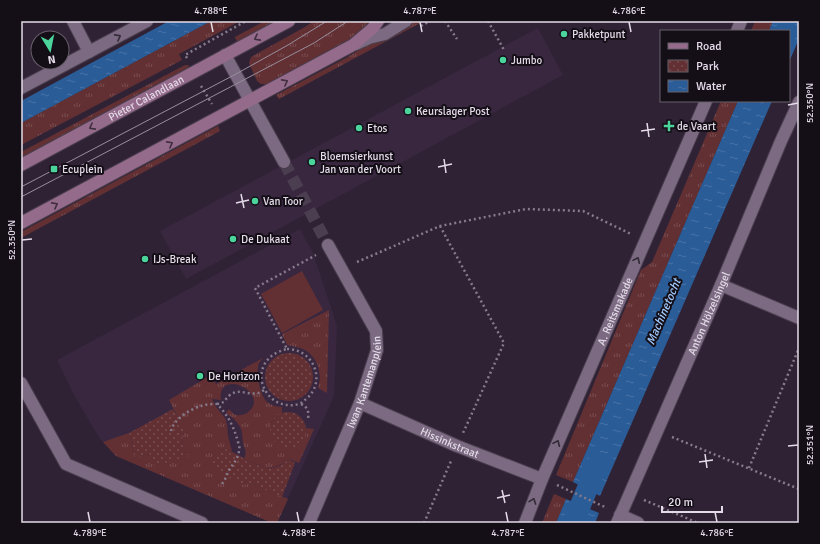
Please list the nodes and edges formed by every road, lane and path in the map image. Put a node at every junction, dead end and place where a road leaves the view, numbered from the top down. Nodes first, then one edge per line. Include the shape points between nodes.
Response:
1 (73, 21) edge
2 (147, 21) edge
3 (289, 21) edge
4 (378, 21) edge
5 (406, 21) edge
6 (445, 21) edge
7 (488, 21) edge
8 (457, 40) dead end
9 (353, 46) junction
10 (504, 50) dead end
11 (89, 52) junction
12 (225, 55) junction
13 (21, 88) edge
14 (250, 101) junction
15 (706, 102) edge
16 (799, 102) edge
17 (284, 162) tunnel mouth
18 (21, 165) edge
19 (21, 223) edge
20 (440, 226) junction
21 (645, 241) junction
22 (329, 247) joint
23 (341, 269) junction
24 (722, 285) junction
25 (799, 318) edge
26 (799, 348) edge
27 (287, 349) junction
28 (21, 383) edge
29 (264, 390) junction
30 (360, 403) junction
31 (217, 404) junction
32 (300, 404) junction
33 (308, 419) dead end
34 (657, 430) junction
35 (171, 431) dead end
36 (457, 446) junction
37 (749, 468) junction
38 (546, 481) junction
39 (222, 484) dead end
40 (799, 490) edge
41 (640, 498) dead end
42 (616, 516) edge
43 (202, 523) edge
44 (309, 523) edge
45 (424, 523) edge
46 (525, 523) edge
47 (638, 523) edge
48 (698, 523) edge

1 - 11 street
11 -> 2 street
3 -> 12 main road
4 - 9 main road
5 - 9 street via 385,34
6 - 8 path
7 - 10 path
14 -> 9 main road
11 - 13 street
12 - 14 street
12 -> 18 main road, Pieter Calandlaan
14 - 17 street
19 -> 14 main road
15 - 21 street, A. Reitsmakade
16 - 24 street, Anton Hölzelsingel
20 - 21 path via 526,209 583,211
20 - 23 path
20 - 36 path via 504,343
38 -> 21 street, A. Reitsmakade
22 - 23 street, Iwan Kantemanplein
22 - 27 path via 255,288
23 - 30 street, Iwan Kantemanplein via 376,331 377,350
24 - 25 street
24 - 34 street, Anton Hölzelsingel
26 - 37 path
27 - 29 path via 274,354 263,366 261,378
27 - 32 path via 300,351 306,355 312,360 315,368 315,387 310,396
28 - 43 street via 66,464
29 - 31 path via 255,394 234,392 224,402
29 - 32 path via 274,401
30 - 36 street, Hissinkstraat
30 - 44 street, Iwan Kantemanplein
31 - 35 path via 194,409 177,420
31 - 39 path via 231,423 240,450
32 - 33 path via 308,409
34 - 37 path
34 - 42 street, Anton Hölzelsingel
36 - 38 street, Hissinkstraat
36 - 45 path
37 - 40 path
38 - 42 path
46 -> 38 street, A. Reitsmakade
41 - 48 path
42 - 47 street

